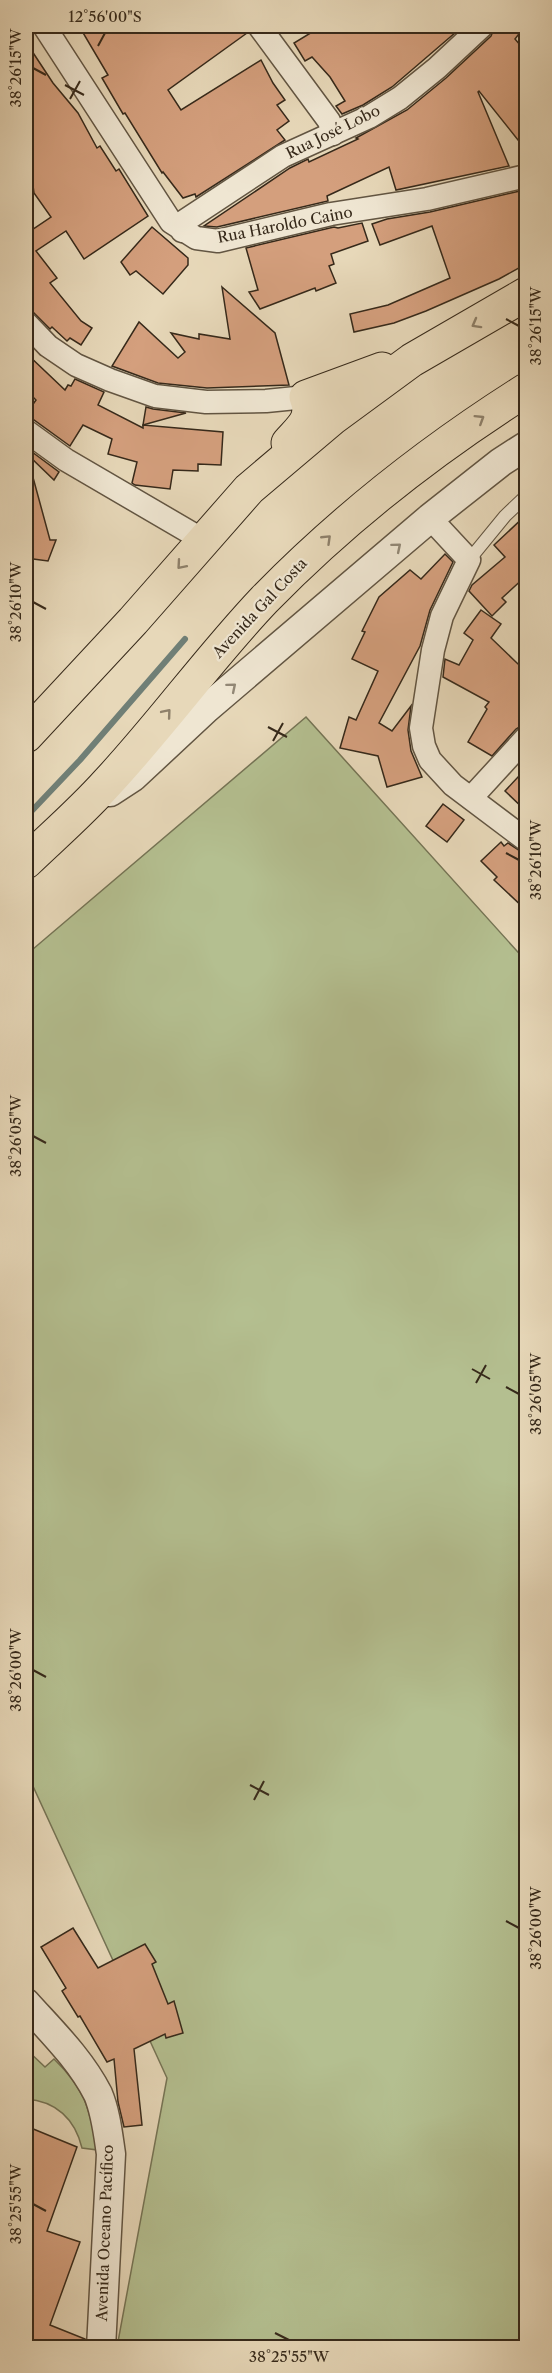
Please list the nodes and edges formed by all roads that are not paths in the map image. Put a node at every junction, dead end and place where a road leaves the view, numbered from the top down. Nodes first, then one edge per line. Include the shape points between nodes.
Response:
1 (44, 26) edge
2 (259, 26) edge
3 (482, 26) edge
4 (333, 134) junction
5 (526, 176) edge
6 (182, 231) junction
7 (526, 294) edge
8 (26, 323) edge
9 (412, 360) junction
10 (526, 390) edge
11 (306, 397) junction
12 (26, 431) edge
13 (526, 446) edge
14 (249, 489) junction
15 (526, 496) edge
16 (430, 518) junction
17 (203, 540) junction
18 (469, 560) junction
19 (77, 682) junction
20 (26, 718) edge
21 (26, 736) edge
22 (526, 738) edge
23 (471, 798) junction
24 (73, 816) junction
25 (526, 840) edge
26 (26, 862) edge
27 (26, 2002) edge
28 (101, 2348) edge

1 - 6 street via 171,222
2 - 4 street via 329,121
3 - 4 street, Rua José Lobo via 411,89 369,117
4 - 6 street, Rua José Lobo via 283,156 222,195 183,222
5 - 6 street, Rua Haroldo Caino via 427,199 331,214 218,241
7 -> 9 main road
8 - 11 street via 48,346 76,365 155,396 206,402
9 - 11 main road
9 - 14 main road via 333,418
24 -> 10 main road, Avenida Gal Costa via 107,783 264,601 334,532 406,471
11 - 14 main road via 310,407 307,421
12 - 17 street via 66,460
13 - 16 street
14 - 17 main road
15 - 18 lane
16 - 18 street
24 -> 16 street via 134,777 207,708
17 -> 19 main road
18 - 23 street via 442,616 421,728 430,760
19 - 20 street
19 - 21 main road
22 - 23 street
23 - 25 street
24 - 26 main road, Avenida Gal Costa
27 - 28 street, Avenida Oceano Pacífico via 78,2060 99,2096 107,2126 111,2154

